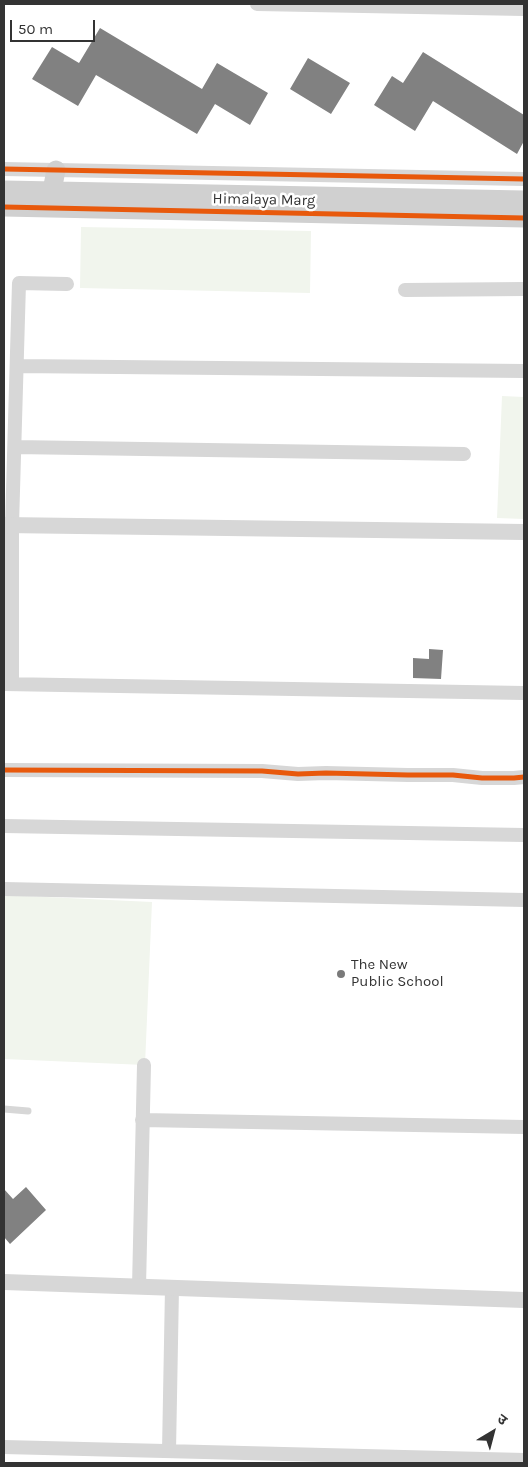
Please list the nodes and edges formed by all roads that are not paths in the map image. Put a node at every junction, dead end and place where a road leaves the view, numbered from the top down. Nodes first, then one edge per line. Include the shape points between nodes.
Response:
1 (257, 4) edge
2 (524, 9) edge
3 (4, 169) edge
4 (56, 170) junction
5 (524, 179) edge
6 (4, 190) edge
7 (52, 191) junction
8 (524, 200) edge
9 (4, 207) edge
10 (524, 218) edge
11 (67, 284) dead end
12 (524, 289) edge
13 (405, 290) dead end
14 (17, 366) junction
15 (524, 371) edge
16 (15, 447) junction
17 (464, 454) dead end
18 (8, 525) edge
19 (524, 532) edge
20 (8, 684) edge
21 (524, 693) edge
22 (4, 770) edge
23 (524, 777) edge
24 (4, 826) edge
25 (524, 835) edge
26 (4, 889) edge
27 (524, 900) edge
28 (144, 1065) dead end
29 (4, 1109) edge
30 (28, 1111) dead end
31 (142, 1120) junction
32 (524, 1128) edge
33 (4, 1282) edge
34 (139, 1287) junction
35 (172, 1288) junction
36 (524, 1300) edge
37 (4, 1447) edge
38 (169, 1451) junction
39 (524, 1460) edge

1 - 2 street
3 - 4 street
4 - 5 street
4 - 7 main road
6 - 7 main road, Himalaya Marg
7 - 8 main road, Himalaya Marg
9 - 10 main road, Himalaya Marg
11 - 14 street via 19,283
12 - 13 street
14 - 15 street
14 - 16 street
16 - 17 street
16 - 18 street
18 - 19 street
18 - 20 street
20 - 21 street
22 - 23 street
24 - 25 street
26 - 27 street
28 - 31 street
29 - 30 lane
31 - 32 street
31 - 34 street
33 - 34 street
34 - 35 street
35 - 36 street
35 - 38 street
37 - 38 street
38 - 39 street

